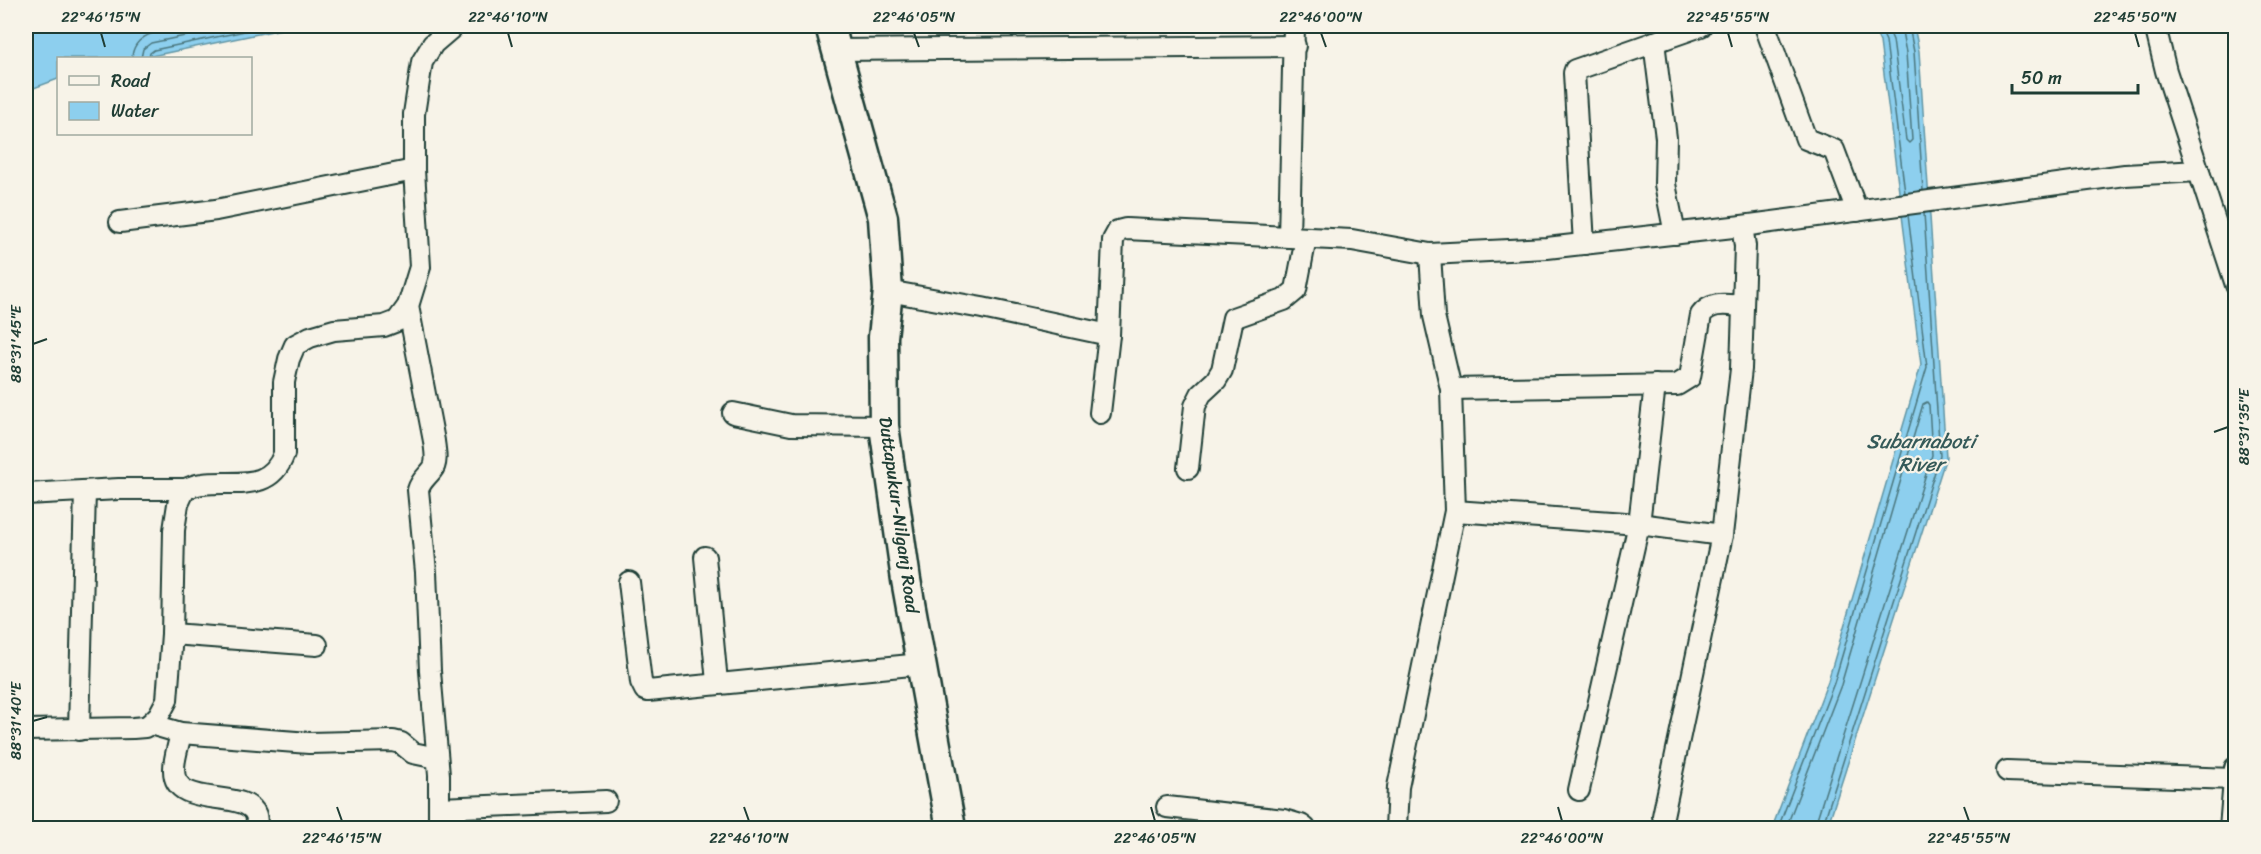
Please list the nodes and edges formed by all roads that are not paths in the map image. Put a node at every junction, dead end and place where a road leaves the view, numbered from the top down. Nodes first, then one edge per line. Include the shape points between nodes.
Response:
1 (454, 26) edge
2 (1294, 26) edge
3 (1701, 26) edge
4 (1765, 26) edge
5 (2155, 26) edge
6 (834, 38) edge
7 (1654, 42) junction
8 (1294, 46) junction
9 (414, 170) junction
10 (2199, 171) junction
11 (1857, 211) junction
12 (120, 222) dead end
13 (1742, 226) junction
14 (1675, 234) junction
15 (1298, 238) junction
16 (1584, 244) junction
17 (1430, 254) junction
18 (2235, 285) edge
19 (888, 291) junction
20 (408, 306) junction
21 (1743, 306) junction
22 (1109, 335) junction
23 (1655, 385) junction
24 (1451, 389) junction
25 (733, 413) dead end
26 (1100, 413) dead end
27 (884, 426) junction
28 (1188, 468) dead end
29 (185, 489) junction
30 (85, 491) junction
31 (26, 494) edge
32 (1455, 511) junction
33 (1639, 524) junction
34 (1722, 535) junction
35 (705, 557) dead end
36 (629, 582) dead end
37 (172, 634) junction
38 (317, 645) dead end
39 (921, 664) junction
40 (717, 682) junction
41 (150, 724) junction
42 (26, 730) edge
43 (79, 730) junction
44 (181, 733) junction
45 (437, 758) junction
46 (2007, 771) dead end
47 (2235, 773) edge
48 (1579, 790) dead end
49 (606, 801) dead end
50 (1167, 807) dead end
51 (439, 808) junction
52 (1663, 816) dead end
53 (257, 828) edge
54 (439, 828) edge
55 (951, 828) edge
56 (1305, 828) edge
57 (1396, 828) edge
58 (2230, 828) edge

1 - 9 street via 433,44 422,62 414,114
2 - 8 street
3 - 7 street
4 - 11 street via 1806,139 1834,150
5 - 10 street
6 - 8 street
6 - 19 main road, Duttapukur-Nilganj Road via 883,218
7 - 14 street via 1666,138 1665,183
7 - 16 street via 1574,73
8 - 15 street
9 - 12 street via 216,210
9 - 20 street via 420,267
10 - 11 street via 2125,175
10 - 18 street
11 - 13 street
13 - 14 street
13 - 21 street
14 - 16 street
15 - 17 street via 1353,240
15 - 22 street via 1118,231 1113,240
15 - 28 street via 1296,290 1292,296 1233,318 1222,370 1195,406
16 - 17 street
17 - 24 street via 1434,316
19 - 22 street
19 - 27 main road, Duttapukur-Nilganj Road via 883,337
20 - 29 street via 397,321 384,326 334,330 295,345 284,382 284,454 272,474 249,483 201,484
20 - 45 street via 436,460 418,490
21 - 23 street via 1706,308 1701,315 1690,377 1677,385
21 - 34 street via 1741,369
22 - 26 street
23 - 24 street
23 - 33 street
24 - 32 street
25 - 27 street via 791,425
27 - 39 main road, Duttapukur-Nilganj Road
29 - 30 street
29 - 37 street via 174,530
30 - 31 street
30 - 43 street
32 - 33 street
32 - 57 street via 1398,787
33 - 34 street
33 - 48 street
34 - 52 street
35 - 40 street
36 - 40 street via 645,690
37 - 38 street
37 - 41 street via 166,700
39 - 40 street
39 - 55 main road, Duttapukur-Nilganj Road
41 - 43 street
41 - 44 street
42 - 43 street
44 - 45 street via 309,743 393,741 413,753
44 - 53 street via 174,770 182,787 247,804 256,814
45 - 51 street
46 - 47 street
47 - 58 street
49 - 51 street
50 - 56 street via 1284,820
51 - 54 street

